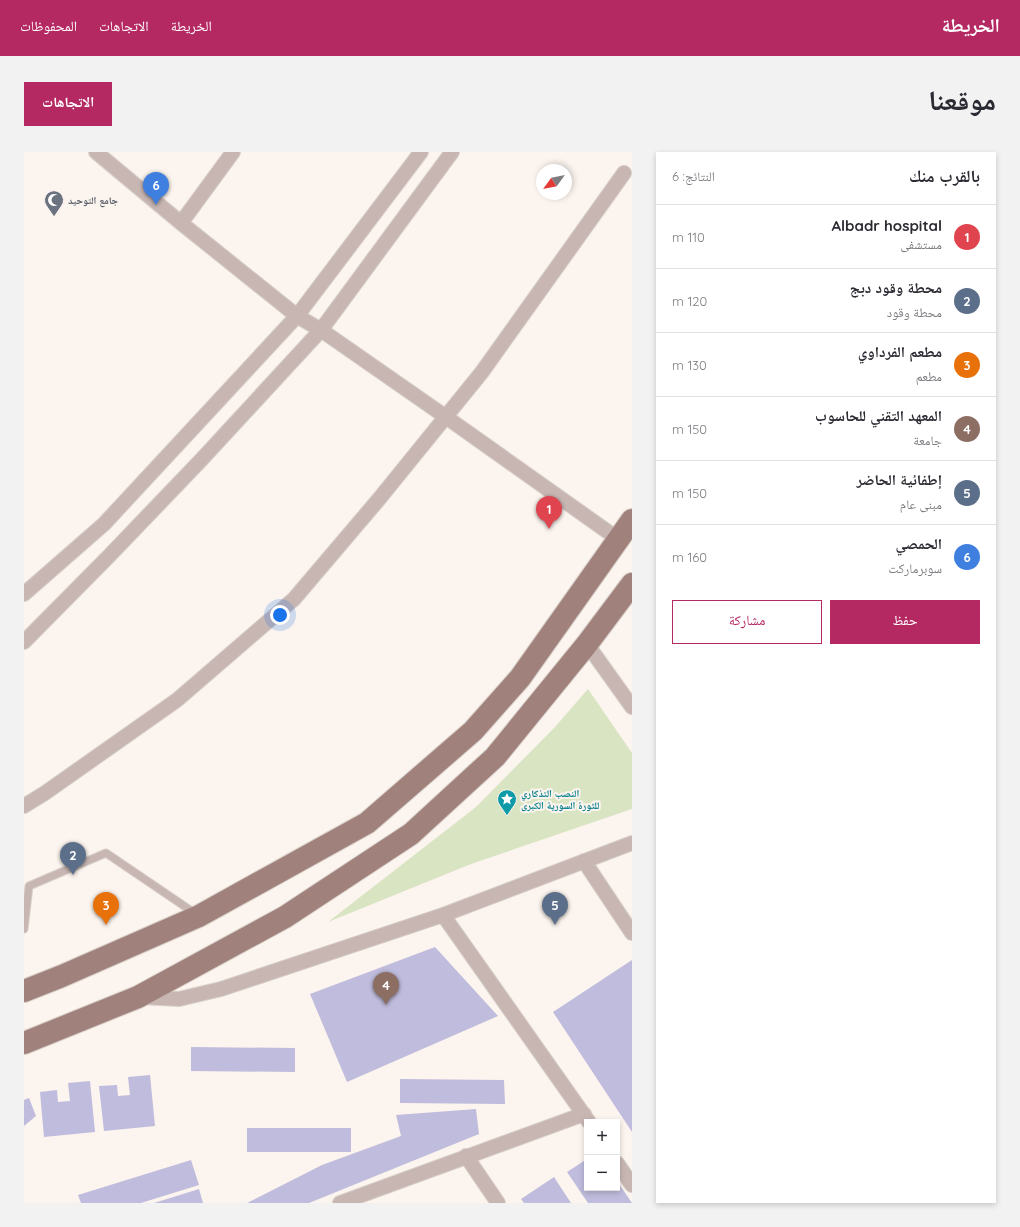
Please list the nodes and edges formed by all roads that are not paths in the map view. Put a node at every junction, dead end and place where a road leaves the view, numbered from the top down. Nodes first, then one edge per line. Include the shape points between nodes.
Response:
1 (96, 152) edge
2 (233, 152) edge
3 (421, 152) edge
4 (452, 152) edge
5 (624, 173) dead end
6 (181, 223) junction
7 (297, 316) junction
8 (321, 330) junction
9 (446, 416) junction
10 (632, 520) edge
11 (618, 539) junction
12 (632, 584) edge
13 (24, 594) edge
14 (24, 642) edge
15 (587, 644) junction
16 (632, 707) edge
17 (24, 806) edge
18 (632, 843) edge
19 (584, 860) junction
20 (443, 915) junction
21 (199, 916) junction
22 (24, 929) edge
23 (632, 933) edge
24 (24, 991) edge
25 (138, 997) junction
26 (24, 1043) edge
27 (586, 1118) edge
28 (466, 1156) junction
29 (620, 1167) edge
30 (632, 1185) edge
31 (364, 1199) edge
32 (340, 1203) edge
33 (498, 1203) edge

1 - 6 street
2 - 6 street
3 - 7 street
4 - 8 street
5 - 9 street via 482,372
6 - 7 street
7 - 8 street
7 - 13 street via 104,524
8 - 9 street
8 - 14 street via 202,460
9 - 11 street
9 - 17 street via 294,599 177,700
10 - 11 main road
11 - 21 main road via 520,678 473,731 367,823
12 - 15 main road
15 - 16 street
15 - 25 main road via 495,757 410,834 285,917
18 - 19 street
19 - 20 street
19 - 23 street
20 - 25 street via 221,989 179,999
20 - 27 street
21 - 22 lane via 106,853 29,886
21 - 24 main road
25 - 26 main road
27 - 28 street
28 - 31 street
28 - 33 street
29 - 30 street
31 - 32 street

